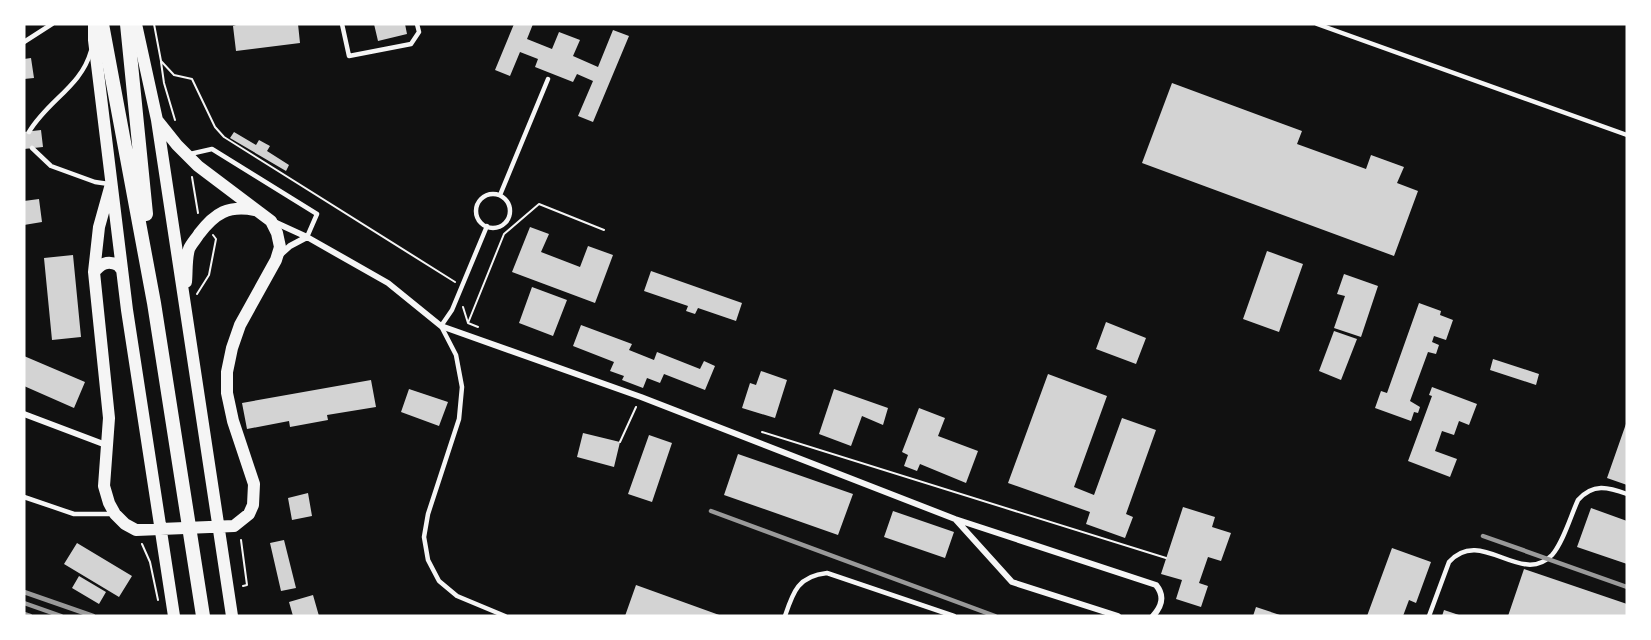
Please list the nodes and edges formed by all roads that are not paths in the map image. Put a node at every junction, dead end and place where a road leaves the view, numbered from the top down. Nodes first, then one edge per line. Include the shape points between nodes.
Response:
1 (52, 24) edge
2 (94, 24) edge
3 (102, 24) edge
4 (127, 24) edge
5 (136, 24) edge
6 (342, 24) edge
7 (417, 24) edge
8 (1317, 24) edge
9 (94, 40) junction
10 (24, 42) edge
11 (548, 79) dead end
12 (157, 120) junction
13 (29, 132) dead end
14 (1627, 135) edge
15 (32, 148) dead end
16 (187, 155) junction
17 (111, 184) junction
18 (500, 195) junction
19 (255, 210) junction
20 (271, 221) junction
21 (487, 226) junction
22 (307, 237) junction
23 (276, 260) junction
24 (122, 270) junction
25 (94, 272) junction
26 (189, 300) junction
27 (154, 303) junction
28 (441, 326) junction
29 (24, 414) edge
30 (106, 445) junction
31 (1627, 494) edge
32 (24, 496) edge
33 (115, 514) junction
34 (955, 519) junction
35 (174, 616) edge
36 (202, 616) edge
37 (232, 616) edge
38 (505, 616) edge
39 (785, 616) edge
40 (954, 616) edge
41 (1118, 616) edge
42 (1153, 616) edge
43 (1429, 616) edge

1 - 10 lane
2 - 9 main road
3 - 27 main road
4 - 27 main road
5 - 12 main road
6 - 7 lane via 349,56 411,44 419,32
8 - 14 lane
9 - 13 lane via 80,76 37,118
9 - 17 main road
11 - 18 lane
12 - 16 main road
12 - 26 main road
15 - 17 lane via 51,166
16 - 19 main road
16 - 22 lane via 212,149 317,214
17 - 24 main road
17 - 25 main road via 99,227
18 - 21 lane via 488,194 477,207 478,218
18 - 21 lane via 509,202 508,220 499,227
19 - 20 main road
19 - 26 main road via 242,207 216,216 189,247
20 - 22 street
20 - 23 main road via 280,240
21 - 28 lane via 452,310
22 - 23 street
22 - 28 street via 388,283
23 - 33 main road via 240,326 227,372 233,421 254,484 249,514 234,526 135,530
24 - 25 main road via 107,262
24 - 35 main road
25 - 30 main road via 109,418
26 - 37 main road
27 - 36 main road
28 - 34 street via 641,397
28 - 38 lane via 456,355 462,387 459,419 428,514 424,537 428,560 439,581 457,596
29 - 30 street
30 - 33 main road via 104,486
31 - 43 lane via 1599,487 1584,494 1553,554 1538,564 1520,564 1473,549 1455,555
32 - 33 lane via 74,514
34 - 41 street via 1012,582
34 - 42 street via 1155,585 1162,600
39 - 40 lane via 798,585 816,574 827,573

